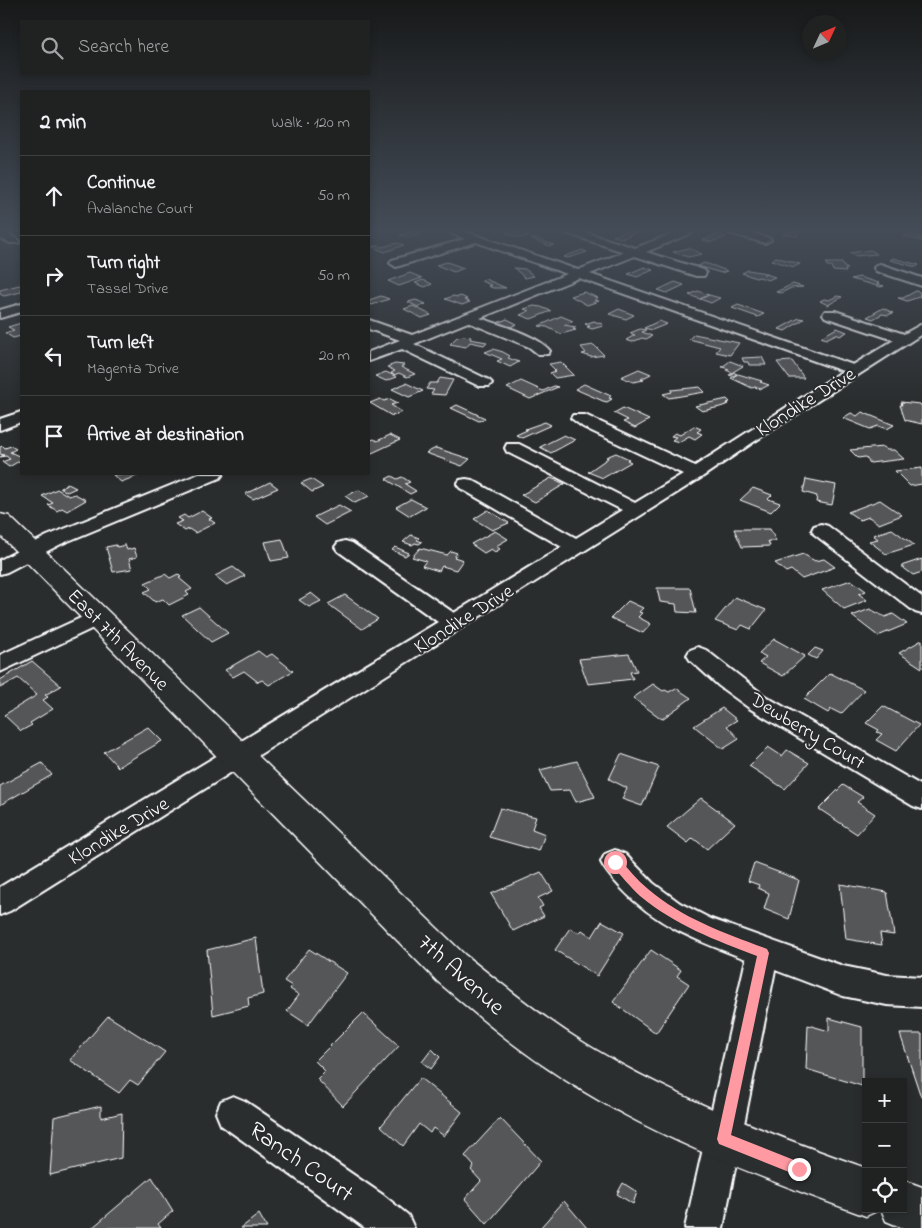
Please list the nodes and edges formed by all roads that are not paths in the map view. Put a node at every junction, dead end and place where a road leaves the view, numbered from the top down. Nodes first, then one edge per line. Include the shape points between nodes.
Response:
1 (544, 288) edge
2 (617, 288) edge
3 (20, 308) edge
4 (0, 314) edge
5 (830, 314) dead end
6 (468, 318) junction
7 (370, 324) edge
8 (914, 334) edge
9 (407, 342) junction
10 (543, 351) dead end
11 (370, 357) edge
12 (854, 370) junction
13 (484, 383) dead end
14 (20, 418) edge
15 (580, 418) dead end
16 (0, 425) edge
17 (513, 448) dead end
18 (696, 473) junction
19 (212, 475) edge
20 (466, 484) dead end
21 (636, 510) junction
22 (0, 521) edge
23 (821, 530) dead end
24 (345, 547) dead end
25 (577, 547) junction
26 (32, 552) junction
27 (0, 568) edge
28 (922, 607) edge
29 (98, 617) junction
30 (454, 623) junction
31 (698, 655) dead end
32 (0, 664) edge
33 (238, 756) junction
34 (922, 799) edge
35 (615, 862) dead end
36 (0, 902) edge
37 (763, 953) junction
38 (922, 992) edge
39 (233, 1113) dead end
40 (724, 1139) junction
41 (862, 1191) edge
42 (907, 1205) edge
43 (922, 1211) edge
44 (395, 1228) edge
45 (704, 1228) edge

1 - 6 street
2 - 12 street
3 - 4 street
5 - 8 street
6 - 9 street
6 - 10 street via 534,344
7 - 9 street
8 - 12 street, Klondike Drive
9 - 11 street
9 - 13 street
12 - 18 street, Klondike Drive
14 - 16 street
15 - 18 street
17 - 21 street
18 - 21 street, Klondike Drive
19 - 26 street
20 - 25 street
21 - 25 street, Klondike Drive
22 - 26 main road, East 7th Avenue
23 - 28 street
24 - 30 street
25 - 30 street, Klondike Drive
26 - 27 street
26 - 29 main road, East 7th Avenue
29 - 32 street
29 - 33 main road, East 7th Avenue
30 - 33 street, Klondike Drive
31 - 34 street, Dewberry Court via 757,702
33 - 36 street, Klondike Drive
33 - 40 main road, 7th Avenue via 451,968 510,1016 578,1063 637,1097
35 - 37 street via 643,892 670,912 701,929
37 - 38 street via 843,981 887,990
37 - 40 street
39 - 44 street, Ranch Court
40 - 41 main road, 7th Avenue
40 - 45 street
42 - 43 main road

